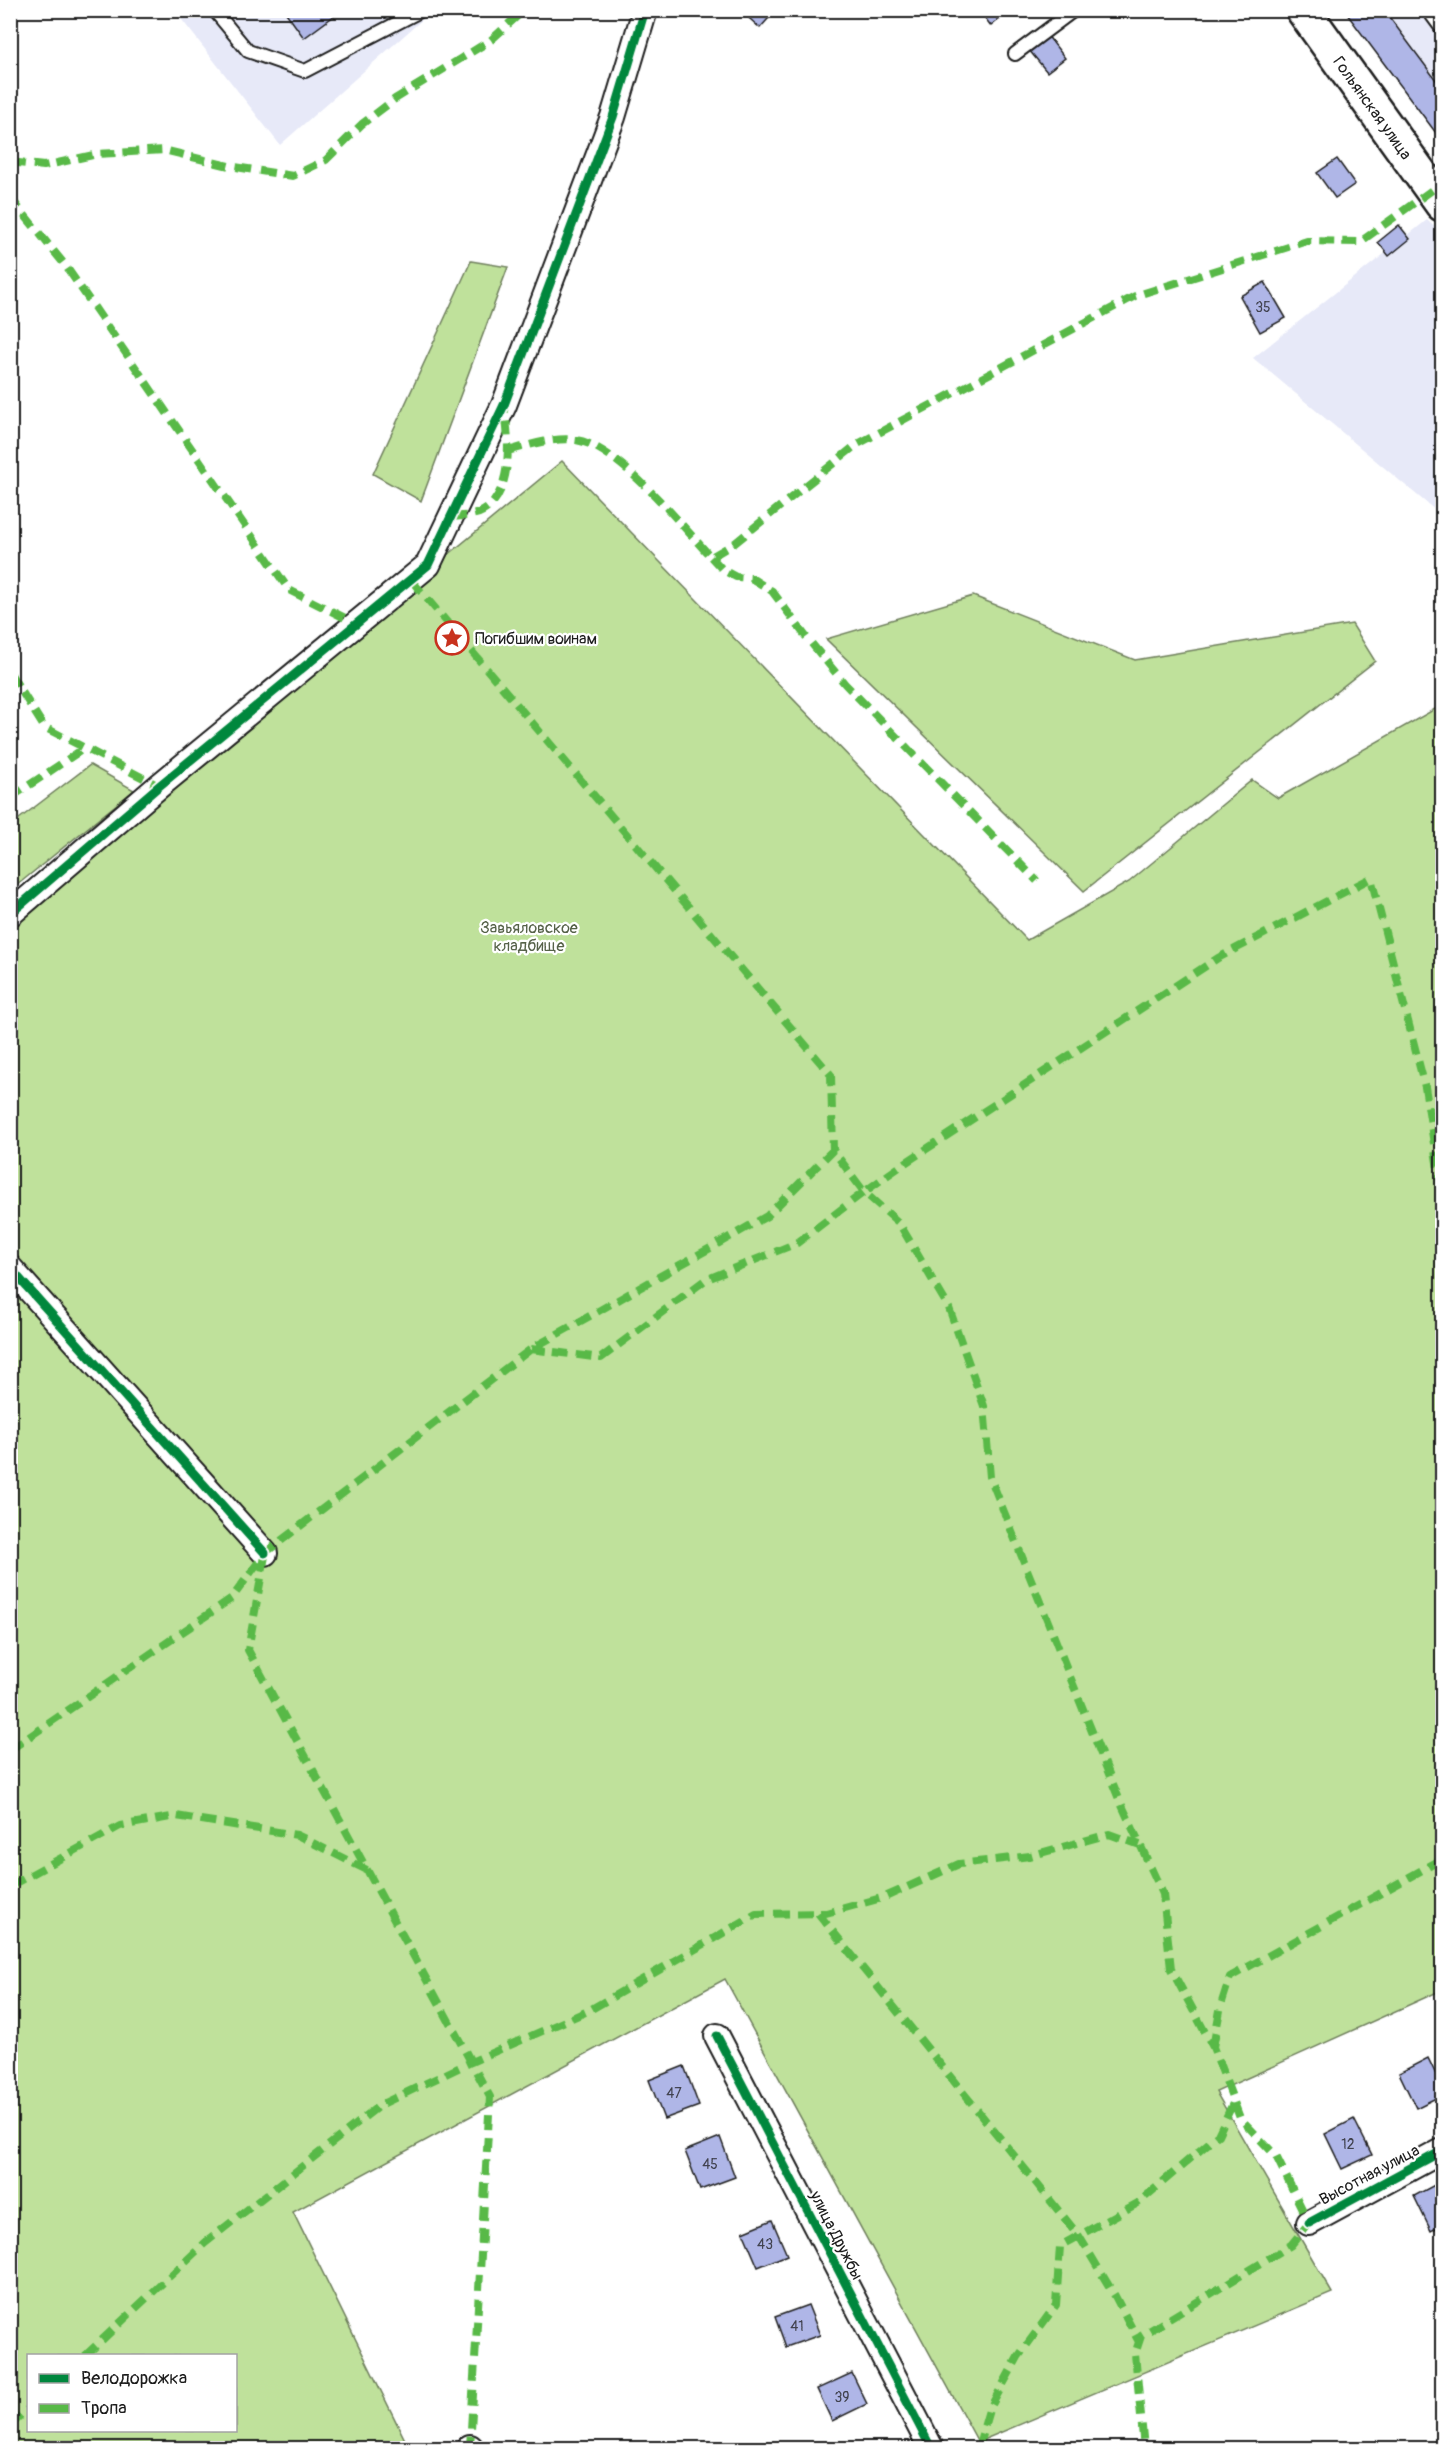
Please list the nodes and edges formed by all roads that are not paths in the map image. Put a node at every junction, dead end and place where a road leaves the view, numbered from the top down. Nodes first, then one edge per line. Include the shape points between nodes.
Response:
1 (214, 10) edge
2 (422, 10) edge
3 (645, 10) edge
4 (1074, 10) edge
5 (1303, 10) edge
6 (1428, 10) edge
7 (1443, 29) edge
8 (1015, 54) dead end
9 (1439, 192) edge
10 (10, 914) edge
11 (10, 1268) edge
12 (265, 1553) dead end
13 (717, 2036) dead end
14 (1443, 2151) edge
15 (1309, 2223) dead end
16 (931, 2448) edge

1 - 2 lane via 248,51 305,71
3 - 10 street via 613,117 504,405 428,565
4 - 8 lane
5 - 9 main road, Гольянская улица
6 - 7 lane
11 - 12 street
13 - 16 street, улица Дружбы
14 - 15 street, Высотная улица

